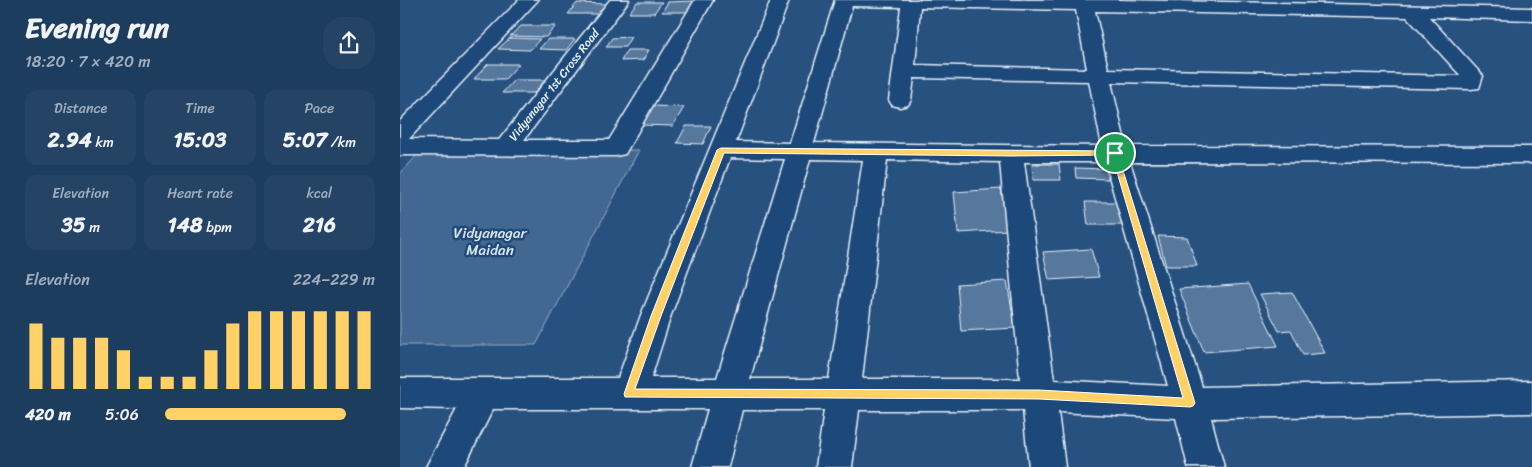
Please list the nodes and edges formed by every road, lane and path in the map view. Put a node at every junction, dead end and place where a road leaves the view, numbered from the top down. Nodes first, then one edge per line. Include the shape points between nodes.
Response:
1 (529, 0) edge
2 (620, 0) edge
3 (704, 0) edge
4 (780, 0) edge
5 (846, 0) edge
6 (911, 1) edge
7 (1083, 2) edge
8 (1153, 3) edge
9 (1380, 6) edge
10 (1413, 12) junction
11 (1532, 14) edge
12 (904, 71) junction
13 (1098, 74) junction
14 (900, 100) dead end
15 (400, 135) edge
16 (400, 147) edge
17 (506, 147) junction
18 (721, 150) junction
19 (801, 152) junction
20 (876, 153) junction
21 (1115, 153) junction
22 (1011, 154) junction
23 (1532, 155) edge
24 (400, 393) edge
25 (484, 393) junction
26 (729, 393) junction
27 (843, 393) junction
28 (629, 394) junction
29 (1039, 395) junction
30 (1532, 397) edge
31 (1190, 403) junction
32 (444, 467) edge
33 (710, 467) edge
34 (834, 467) edge
35 (1047, 467) edge
36 (1206, 467) edge

1 - 15 street
2 - 17 street, Vidyanagar 1st Cross Road
3 - 17 street via 616,148
4 - 18 street
5 - 6 street
5 - 19 street
6 - 7 street
6 - 12 street
7 - 8 street
7 - 13 street
8 - 9 street
9 - 10 street
10 - 11 street
10 - 13 street via 1472,76 1470,83
12 - 13 street
12 - 14 street
13 - 21 street
16 - 17 street
18 - 19 street
18 - 28 street
19 - 20 street
19 - 26 street
20 - 22 street
20 - 27 street
21 - 22 street
21 - 23 street
21 - 31 street
22 - 29 street
24 - 25 street
25 - 28 street
25 - 32 street
26 - 27 street
26 - 28 street
26 - 33 street
27 - 29 street
27 - 34 street
29 - 31 street
29 - 35 street
30 - 31 street
31 - 36 street

